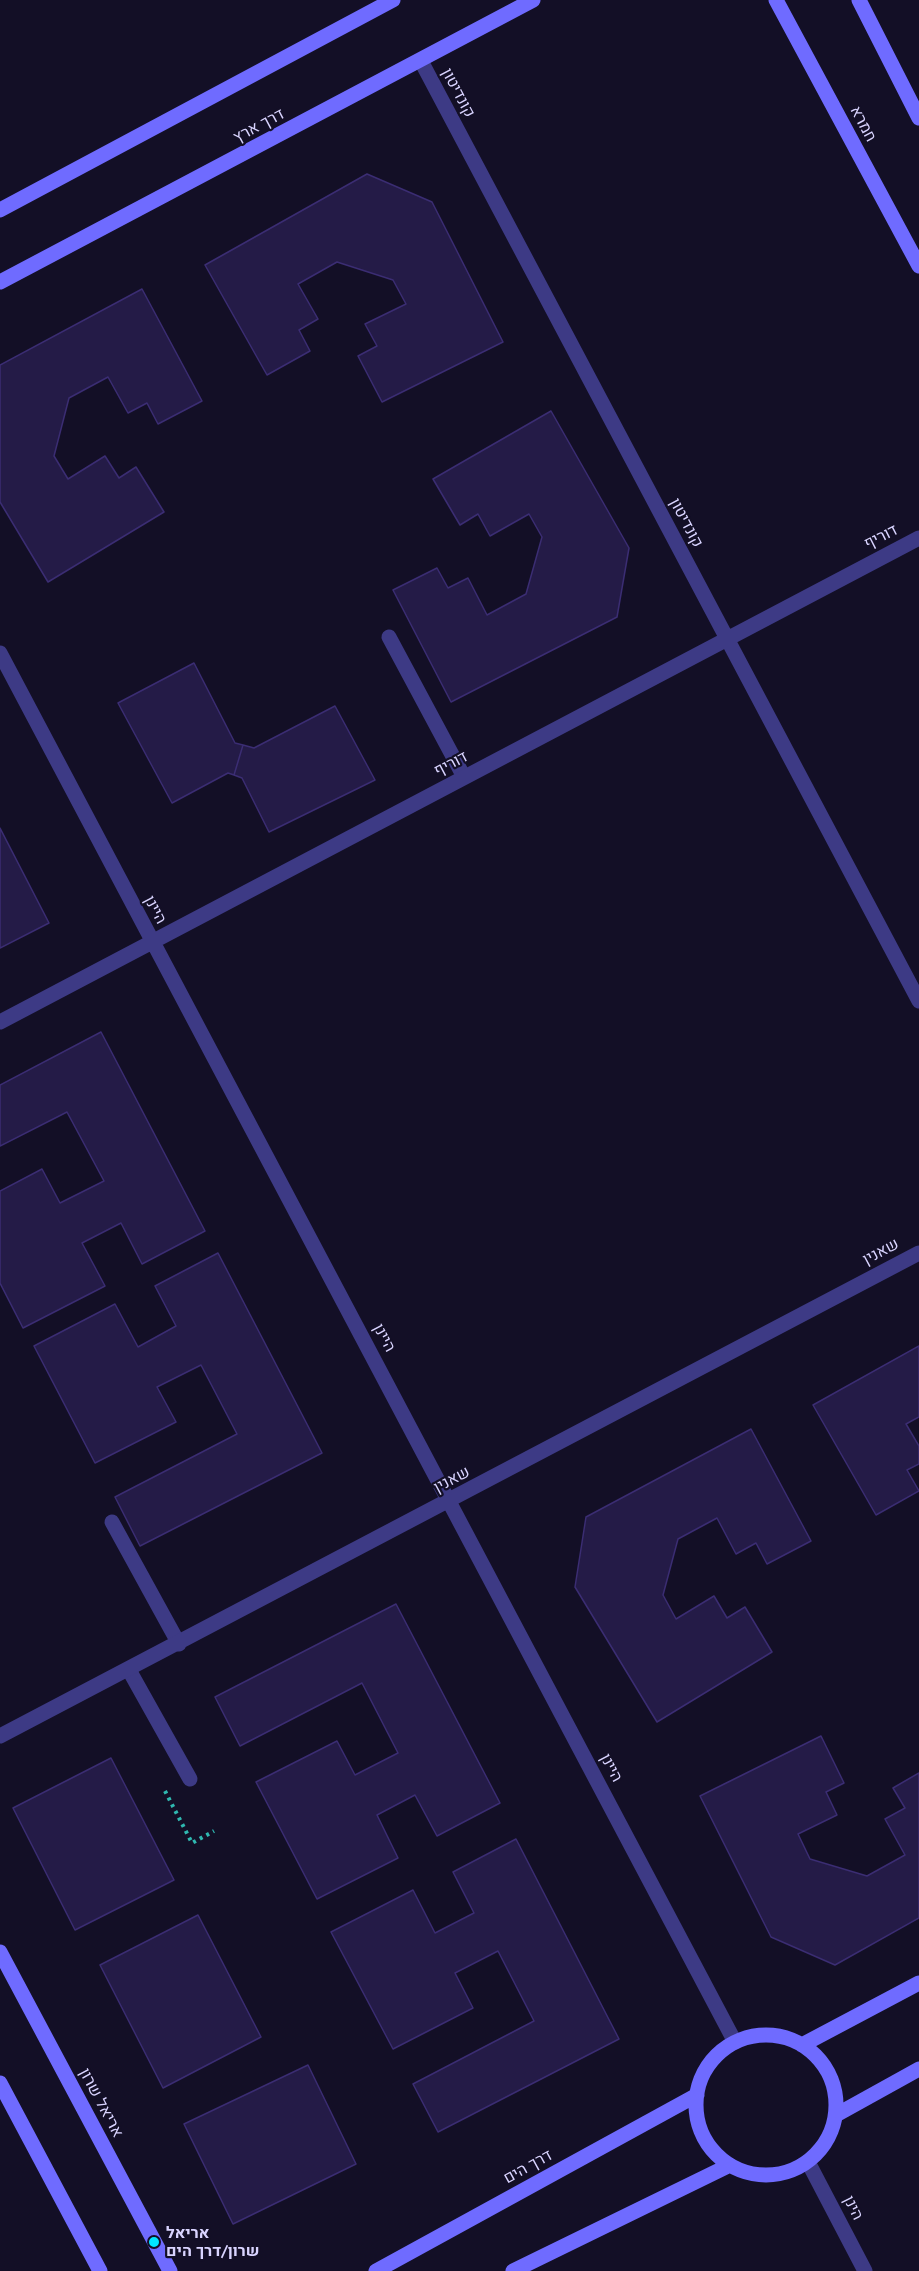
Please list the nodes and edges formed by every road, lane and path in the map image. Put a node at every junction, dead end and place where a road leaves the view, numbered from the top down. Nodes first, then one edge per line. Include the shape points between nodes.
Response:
1 (393, 0) edge
2 (533, 0) edge
3 (776, 0) edge
4 (859, 0) edge
5 (421, 61) junction
6 (919, 118) edge
7 (0, 210) edge
8 (919, 266) edge
9 (0, 282) edge
10 (919, 538) edge
11 (389, 637) dead end
12 (727, 637) junction
13 (0, 653) edge
14 (464, 777) junction
15 (152, 944) junction
16 (919, 1001) edge
17 (0, 1022) edge
18 (919, 1253) edge
19 (451, 1501) junction
20 (112, 1522) dead end
21 (179, 1644) junction
22 (129, 1670) junction
23 (0, 1736) edge
24 (190, 1779) dead end
25 (214, 1831) dead end
26 (192, 1843) dead end
27 (0, 1952) edge
28 (919, 1983) edge
29 (735, 2042) junction
30 (802, 2044) junction
31 (919, 2069) edge
32 (0, 2083) edge
33 (697, 2095) junction
34 (836, 2115) junction
35 (808, 2162) junction
36 (730, 2165) junction
37 (100, 2271) edge
38 (170, 2271) edge
39 (376, 2271) edge
40 (513, 2271) edge
41 (865, 2271) edge

1 - 7 street
2 - 5 street, דרך ארץ
3 - 8 street, חמרא
4 - 6 street
5 - 9 street, דרך ארץ
5 - 12 street, קונדיטון
10 - 12 street, דוריף
11 - 14 street
12 - 14 street, דוריף
12 - 16 street, קונדיטון
13 - 15 street, היינן
14 - 15 street, דוריף
15 - 17 street, דוריף
15 - 19 street, היינן
18 - 19 street, שאנין
19 - 21 street, שאנין
19 - 29 street, היינן
20 - 21 street
21 - 22 street, שאנין
22 - 23 street, שאנין
22 - 24 street
25 - 26 path
27 - 38 street, אריאל שרון
28 - 30 street
29 - 30 street via 769,2034
29 - 33 street via 716,2055 703,2073
30 - 34 street via 830,2074 836,2094
31 - 34 street
32 - 37 street
33 - 36 street via 697,2116 703,2135 715,2153
33 - 39 street, דרך הים
34 - 35 street via 831,2133
35 - 36 street via 770,2175
35 - 41 street, הינן
36 - 40 street

